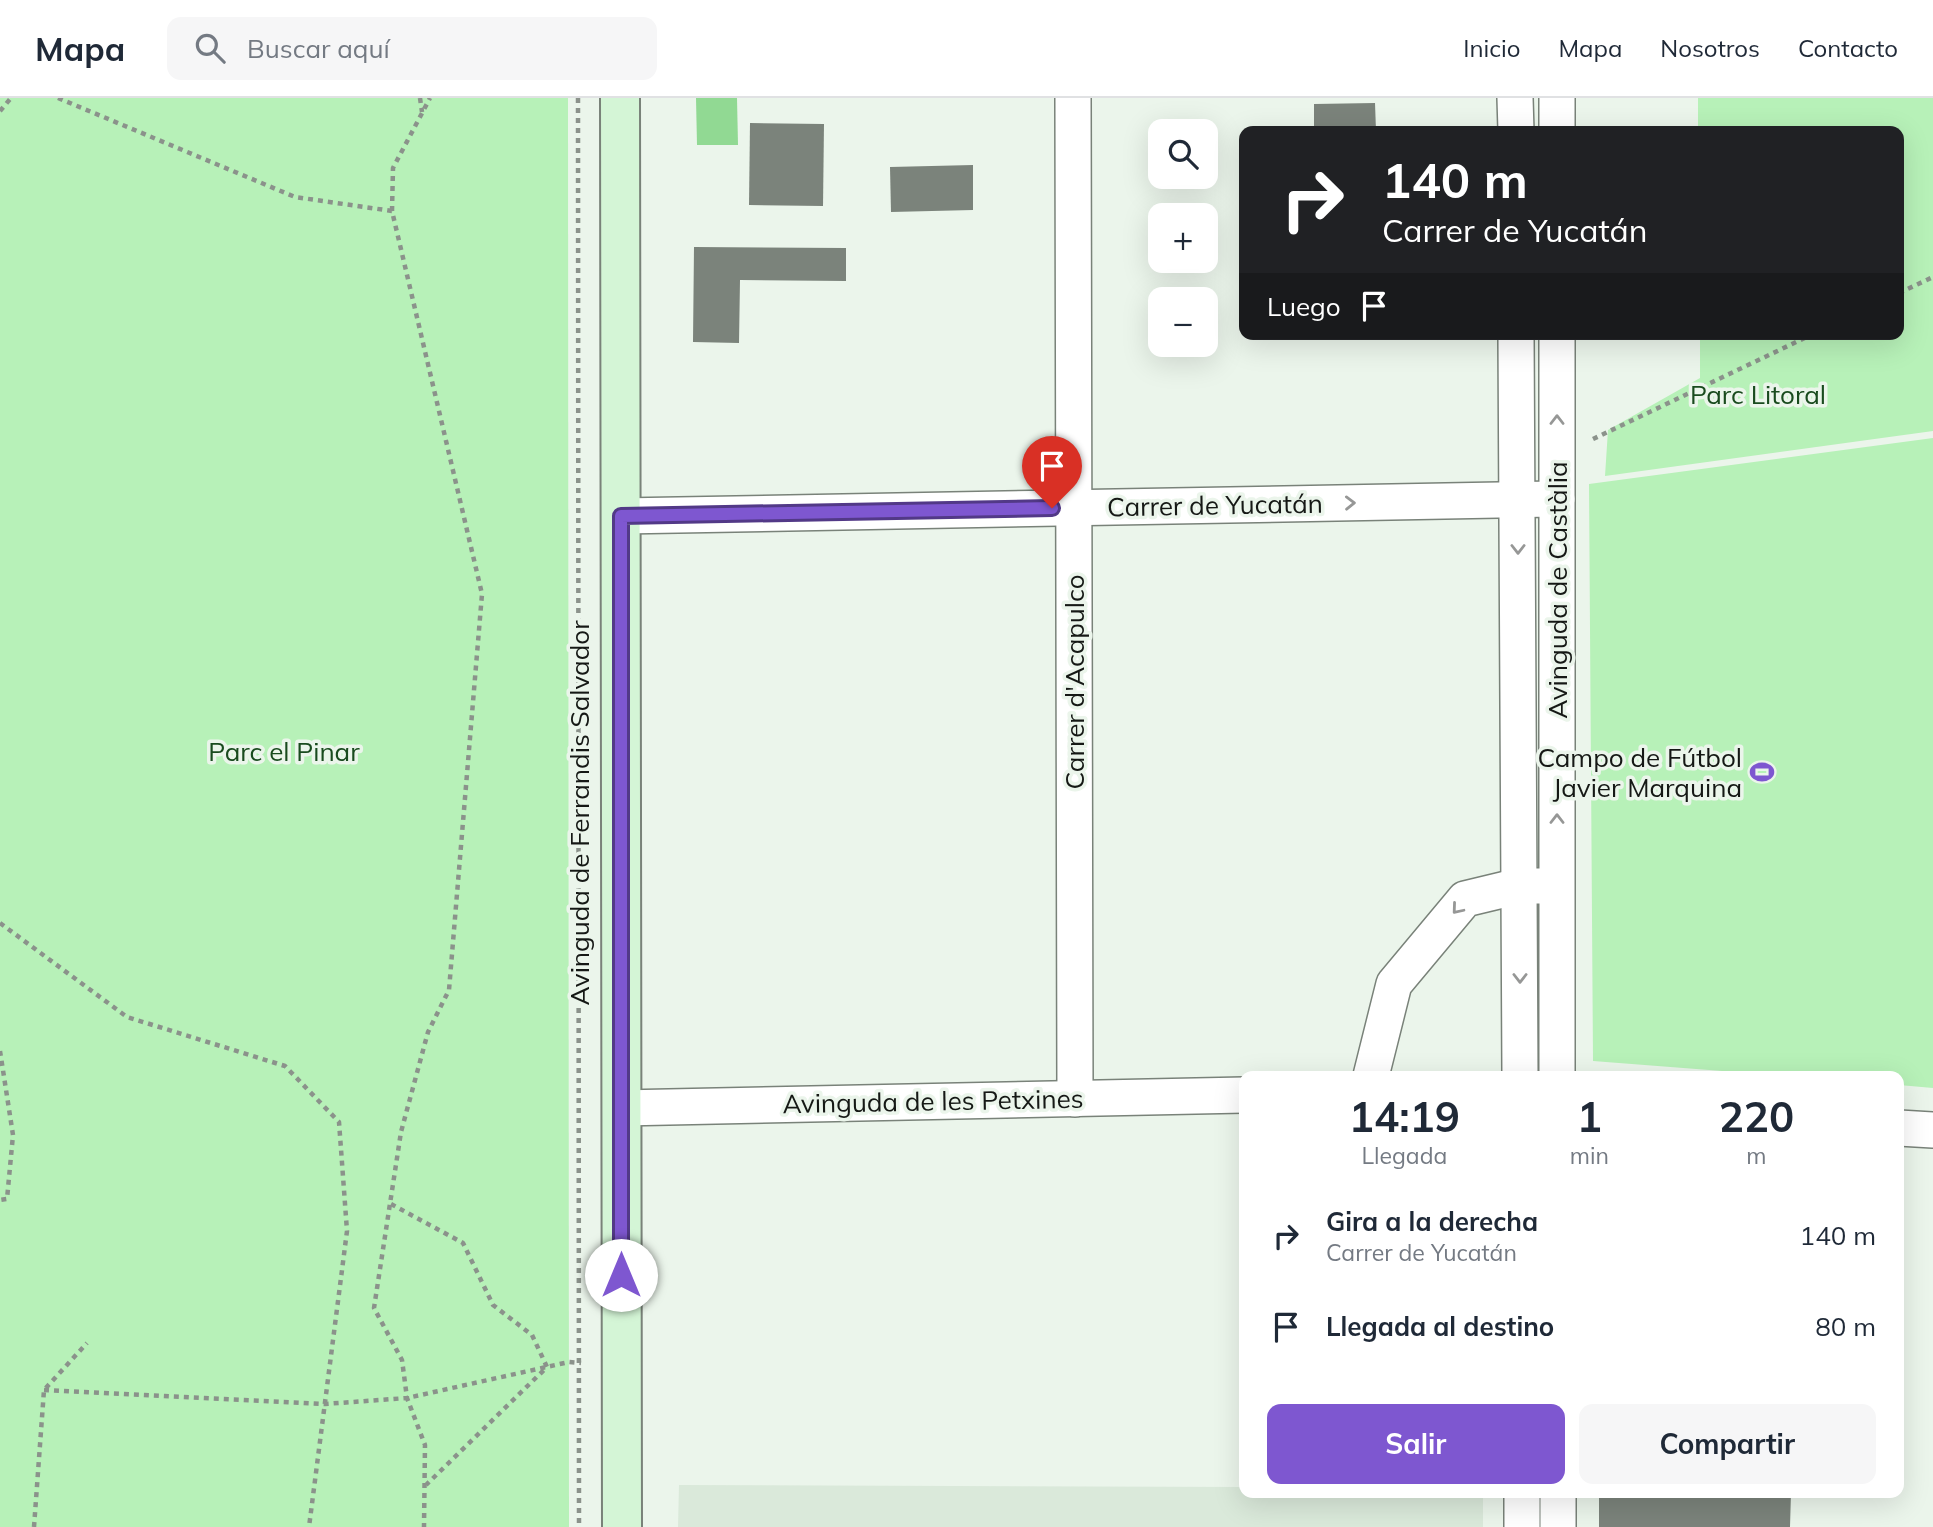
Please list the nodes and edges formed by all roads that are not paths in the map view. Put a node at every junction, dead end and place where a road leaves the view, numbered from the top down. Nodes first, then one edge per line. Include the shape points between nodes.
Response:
1 (620, 98) edge
2 (1073, 98) edge
3 (1515, 98) edge
4 (1557, 98) edge
5 (1516, 126) edge
6 (1557, 126) edge
7 (1517, 340) edge
8 (1557, 340) edge
9 (1557, 499) junction
10 (1517, 500) junction
11 (1074, 508) junction
12 (621, 516) junction
13 (1519, 886) junction
14 (1557, 887) junction
15 (1372, 1071) edge
16 (1520, 1071) edge
17 (1557, 1071) edge
18 (1239, 1096) edge
19 (1075, 1099) junction
20 (621, 1108) junction
21 (1904, 1128) edge
22 (1933, 1130) edge
23 (1522, 1498) edge
24 (1558, 1498) edge
25 (622, 1527) edge
26 (1522, 1527) edge
27 (1558, 1527) edge

1 - 12 street, Avinguda de Ferrandis Salvador
2 - 11 street, Carrer d'Acapulco
3 - 5 street
4 - 6 street
7 - 10 street, Avinguda de Castàlia
9 -> 8 street, Avinguda de Castàlia
9 - 10 street, Carrer de Yucatán
14 -> 9 street, Avinguda de Castàlia
11 -> 10 street, Carrer de Yucatán
10 -> 13 street, Avinguda de Castàlia
11 - 12 street, Carrer de Yucatán
11 - 19 street, Carrer d'Acapulco
12 - 20 street, Avinguda de Ferrandis Salvador
13 - 14 street
13 -> 15 street via 1465,899 1394,984
13 -> 16 street, Avinguda de Castàlia
14 - 17 street, Avinguda de Castàlia
18 - 19 street, Avinguda de les Petxines
19 - 20 street, Avinguda de les Petxines
20 - 25 street, Avinguda de Ferrandis Salvador
21 - 22 street
23 - 26 street
24 - 27 street

